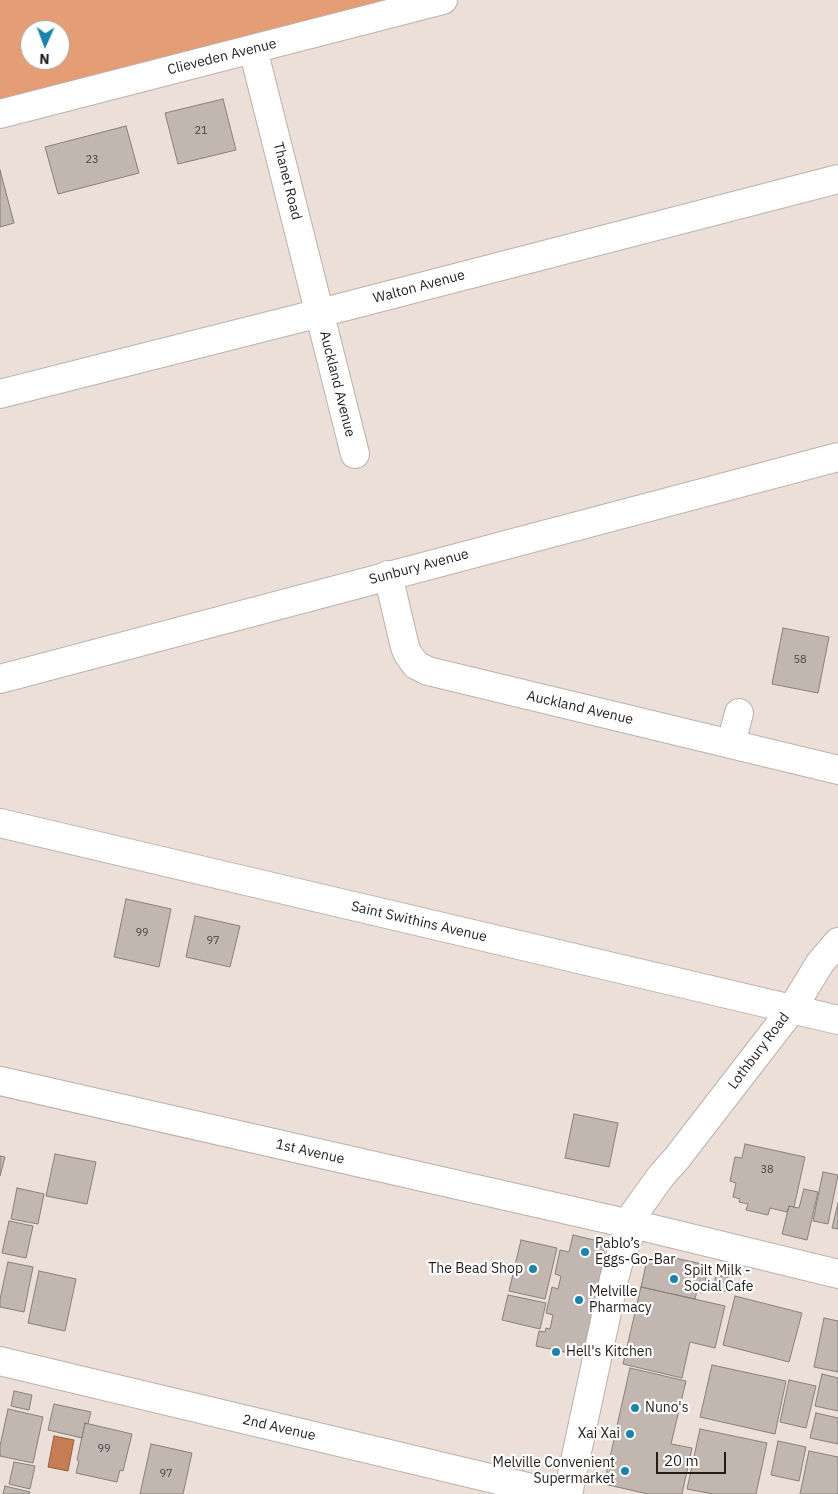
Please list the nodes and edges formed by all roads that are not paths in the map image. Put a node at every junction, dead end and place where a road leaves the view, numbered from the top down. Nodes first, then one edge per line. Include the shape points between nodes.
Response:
1 (443, 0) edge
2 (253, 49) junction
3 (0, 114) edge
4 (838, 179) edge
5 (320, 313) junction
6 (0, 394) edge
7 (355, 454) dead end
8 (838, 457) edge
9 (388, 575) junction
10 (0, 679) edge
11 (739, 713) dead end
12 (731, 744) junction
13 (838, 770) edge
14 (0, 823) edge
15 (838, 942) edge
16 (792, 1009) junction
17 (838, 1020) edge
18 (0, 1081) edge
19 (634, 1225) junction
20 (838, 1274) edge
21 (0, 1361) edge
22 (557, 1494) edge
23 (568, 1494) edge

1 - 2 street, Clieveden Avenue
2 - 3 street, Clieveden Avenue
2 - 5 street, Thanet Road
4 - 5 street, Walton Avenue
5 - 6 street, Walton Avenue
5 - 7 street, Auckland Avenue
8 - 9 street, Sunbury Avenue
9 - 10 street, Sunbury Avenue
9 - 12 street, Auckland Avenue via 405,647 416,665 428,671
11 - 12 street
12 - 13 street, Auckland Avenue
14 - 16 street, Saint Swithins Avenue
15 - 16 street, Lothbury Road
16 - 17 street, Saint Swithins Avenue
16 - 19 street, Lothbury Road via 677,1158 671,1178
18 - 19 street, 1st Avenue
19 - 20 street, 1st Avenue
19 - 23 street, Lothbury Road via 622,1250 614,1280
21 - 22 street, 2nd Avenue

